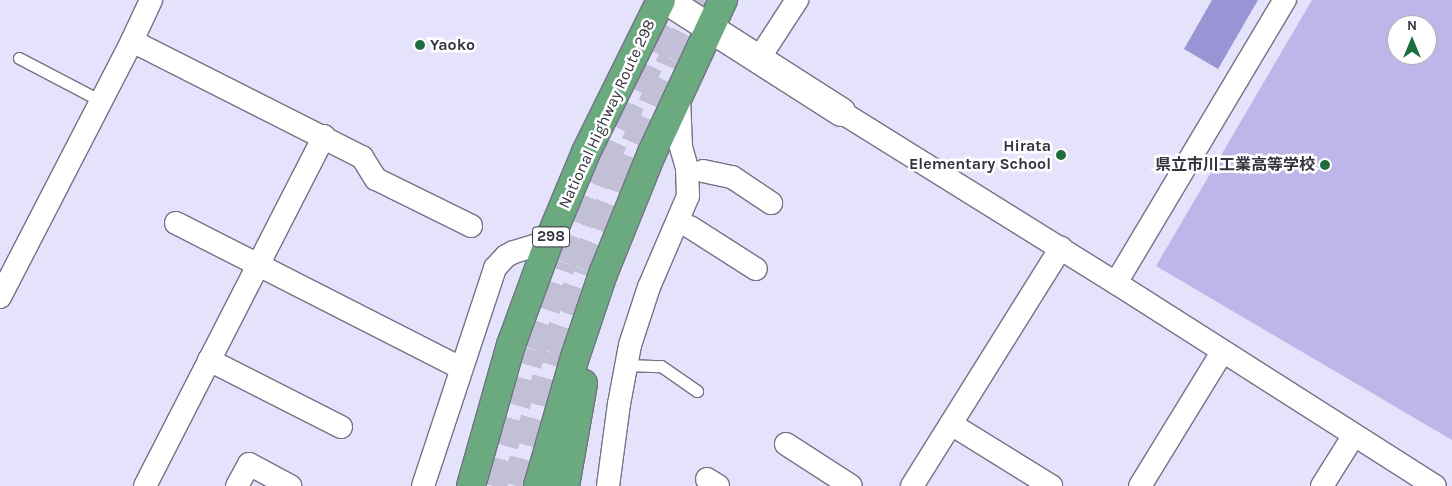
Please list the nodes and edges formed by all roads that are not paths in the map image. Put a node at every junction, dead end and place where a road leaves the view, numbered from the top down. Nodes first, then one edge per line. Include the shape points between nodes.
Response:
1 (151, 0) edge
2 (662, 0) edge
3 (666, 0) edge
4 (723, 0) edge
5 (797, 0) edge
6 (1285, 0) edge
7 (709, 28) junction
8 (132, 41) junction
9 (19, 58) dead end
10 (758, 60) junction
11 (679, 92) junction
12 (101, 101) junction
13 (841, 112) joint
14 (324, 136) junction
15 (703, 171) dead end
16 (771, 203) dead end
17 (176, 222) dead end
18 (470, 226) dead end
19 (690, 227) dead end
20 (549, 241) junction
21 (1061, 248) junction
22 (258, 265) junction
23 (756, 269) dead end
24 (603, 274) junction
25 (1116, 283) junction
26 (0, 297) edge
27 (1222, 352) junction
28 (209, 360) junction
29 (625, 365) junction
30 (460, 368) junction
31 (697, 391) dead end
32 (951, 424) junction
33 (341, 427) dead end
34 (1354, 435) junction
35 (786, 444) dead end
36 (145, 486) edge
37 (237, 486) edge
38 (290, 486) edge
39 (422, 486) edge
40 (471, 486) edge
41 (538, 486) edge
42 (565, 486) edge
43 (608, 486) edge
44 (851, 486) edge
45 (912, 486) edge
46 (1051, 486) edge
47 (1140, 486) edge
48 (1322, 486) edge
49 (1435, 486) edge

1 - 8 street
2 - 20 highway, National Highway Route 298 / 298 via 597,127
3 - 7 street
4 - 7 highway
5 - 10 street
6 - 25 street
7 - 10 street
7 - 11 highway
8 - 12 street
8 - 14 street
9 - 12 lane
10 - 13 street
11 - 24 highway
11 - 29 street via 680,140 687,168 688,196 642,306
12 - 26 street
13 - 21 street
14 - 18 street via 362,157 376,179
14 - 22 street
15 - 16 street via 732,177
17 - 22 street
19 - 23 street
20 - 30 street via 506,256 495,268
20 - 40 highway, National Highway Route 298 / 298 via 508,353
21 - 25 street
21 - 32 street
22 - 28 street
22 - 30 street
24 - 41 highway
24 - 42 highway
25 - 27 street
27 - 34 street
27 - 47 street
28 - 33 street
28 - 36 street
29 - 31 lane via 661,366
29 - 43 street
30 - 39 street
32 - 45 street
32 - 46 street
34 - 48 street
34 - 49 street
35 - 44 street
37 - 38 street via 249,464

